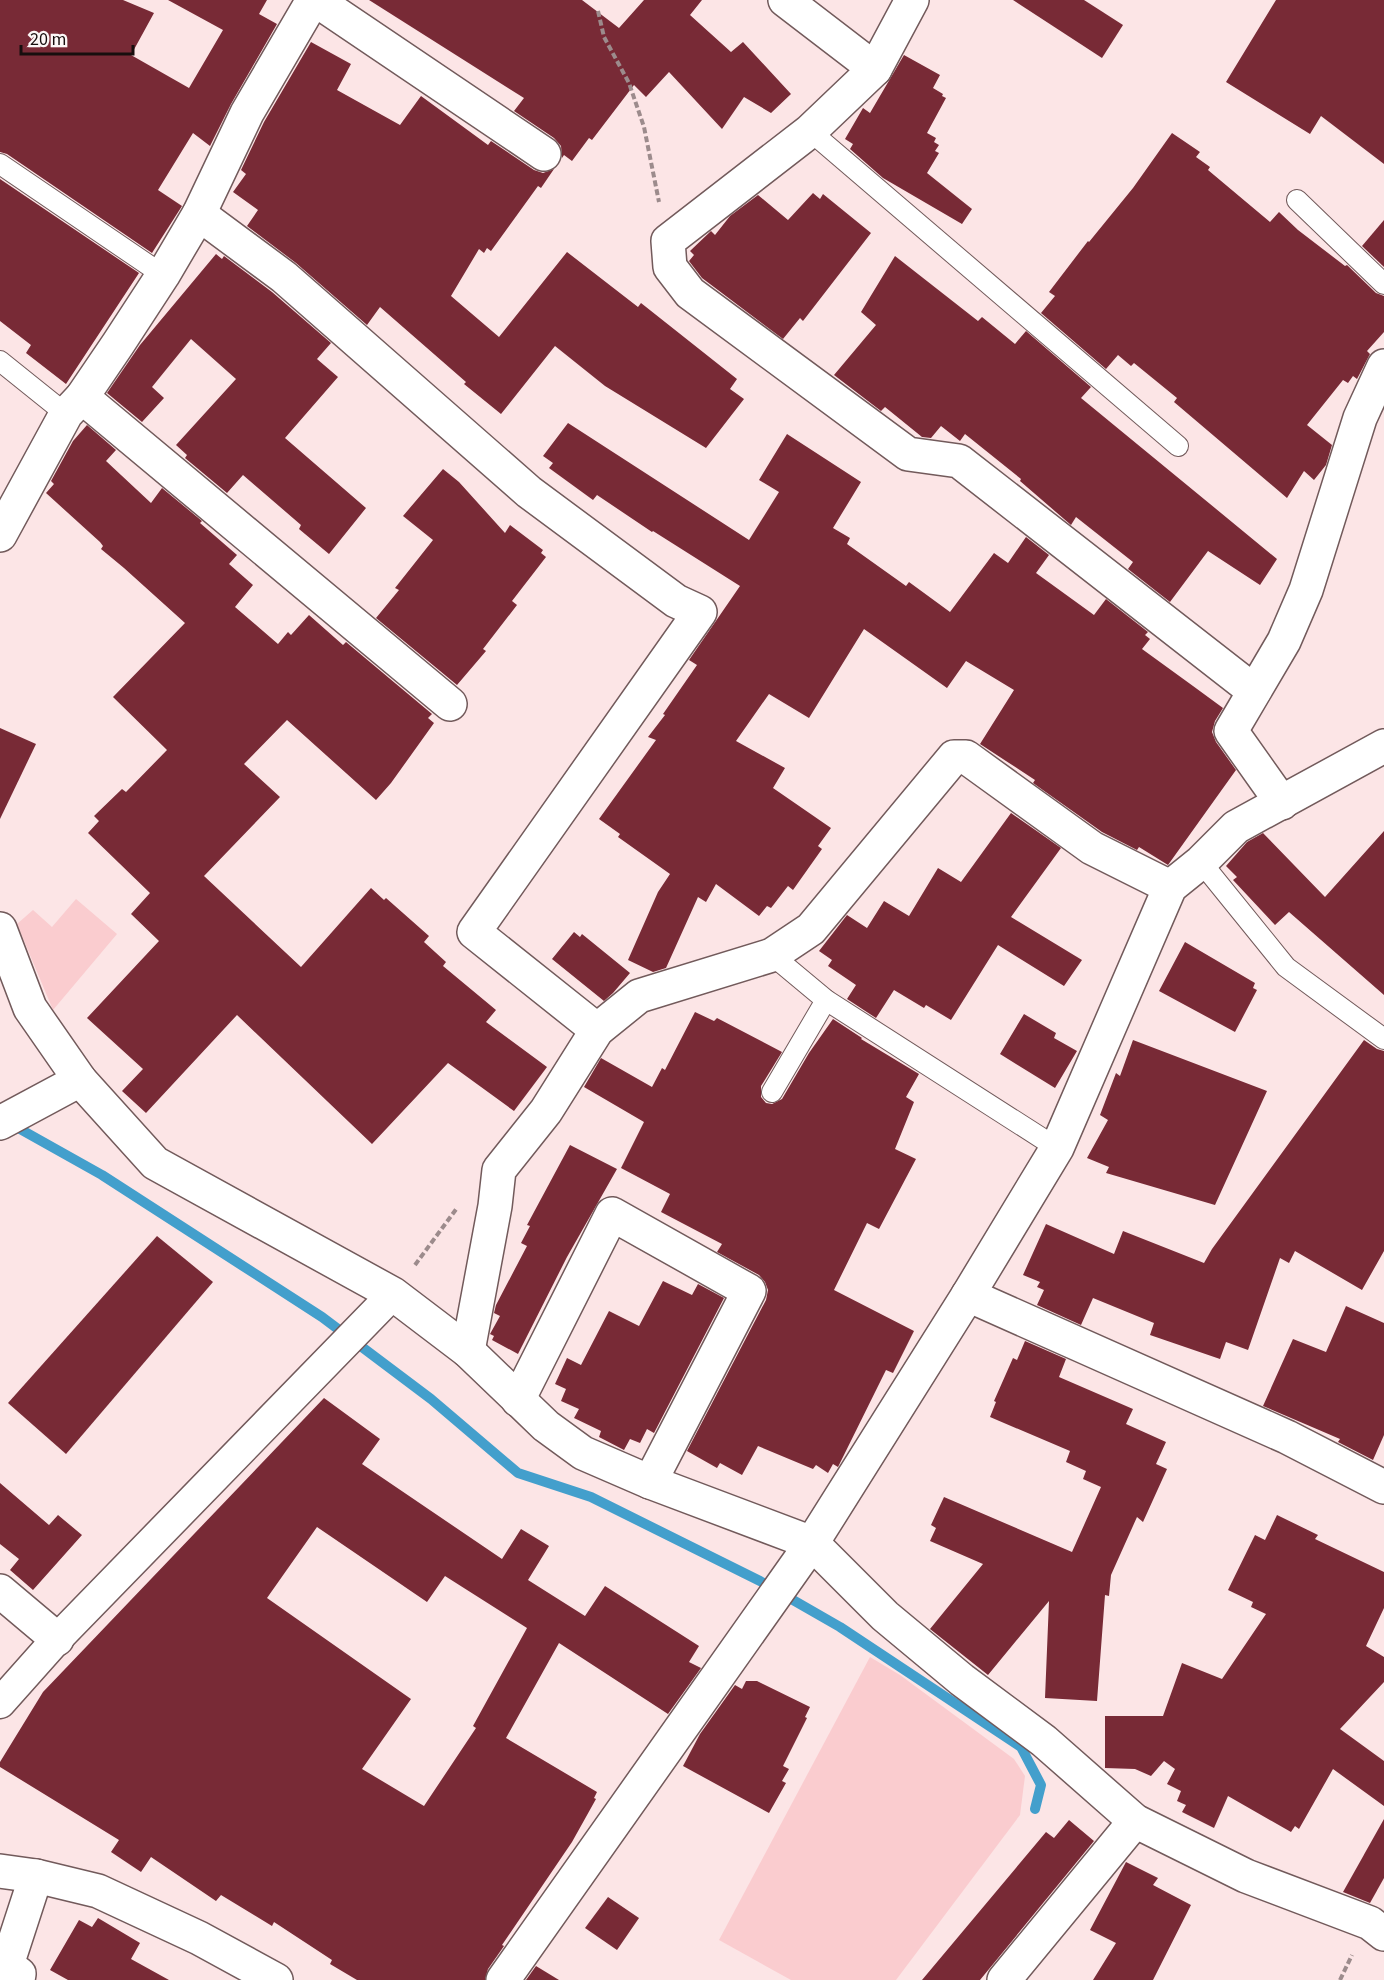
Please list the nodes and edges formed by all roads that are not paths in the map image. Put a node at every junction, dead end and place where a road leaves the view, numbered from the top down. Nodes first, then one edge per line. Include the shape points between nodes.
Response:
1 (315, 0) edge
2 (785, 0) edge
3 (912, 0) edge
4 (875, 69) junction
5 (810, 130) junction
6 (544, 154) dead end
7 (0, 164) edge
8 (1297, 200) dead end
9 (199, 214) junction
10 (163, 275) junction
11 (1384, 284) edge
12 (0, 361) edge
13 (1384, 366) edge
14 (74, 406) junction
15 (1178, 446) dead end
16 (0, 535) edge
17 (1254, 691) junction
18 (450, 704) dead end
19 (1384, 746) edge
20 (1282, 802) junction
21 (1201, 862) junction
22 (1170, 887) junction
23 (0, 929) edge
24 (772, 955) junction
25 (826, 1000) junction
26 (597, 1030) junction
27 (1384, 1039) edge
28 (80, 1080) junction
29 (772, 1092) dead end
30 (12, 1117) edge
31 (1057, 1148) junction
32 (393, 1294) junction
33 (968, 1295) junction
34 (468, 1351) junction
35 (518, 1400) junction
36 (650, 1482) junction
37 (1384, 1487) edge
38 (812, 1543) junction
39 (0, 1591) edge
40 (57, 1640) junction
41 (0, 1703) edge
42 (1135, 1821) junction
43 (0, 1870) edge
44 (36, 1876) junction
45 (1380, 1920) edge
46 (18, 1980) edge
47 (276, 1980) edge
48 (503, 1980) edge
49 (1004, 1980) edge

1 - 6 street
1 - 9 street via 247,113
2 - 4 street
3 - 4 street
4 - 5 street
5 - 15 lane
5 - 17 street via 668,241 670,267 690,293 908,454 958,461
7 - 10 lane
8 - 11 lane
9 - 10 street
9 - 26 street via 284,277 528,492 676,601 700,612 474,932
10 - 14 street
12 - 14 lane
13 - 17 street via 1360,418 1305,590 1284,641
14 - 16 street
14 - 18 street
17 - 20 street via 1231,731
19 - 20 street
20 - 21 street via 1236,827
21 - 22 street
21 - 27 lane via 1286,967
22 - 24 street via 1092,848 966,756 954,757 811,929
22 - 31 street
23 - 28 street via 30,1008
24 - 25 lane
24 - 26 street via 639,996
25 - 29 lane
25 - 31 lane
26 - 34 street via 546,1111 499,1170
28 - 30 street
28 - 32 street via 156,1163
31 - 33 street
32 - 34 street
32 - 40 street
33 - 37 street via 1287,1437
33 - 38 street
34 - 35 street
35 - 36 street via 583,1453
35 - 36 street via 612,1214 749,1291
36 - 38 street
38 - 42 street via 885,1616 1044,1741
38 - 48 street
39 - 40 street
40 - 41 street
42 - 45 street via 1246,1876
42 - 49 street
43 - 44 street
44 - 46 street via 7,1965 19,1974
44 - 47 street via 98,1891 199,1938

